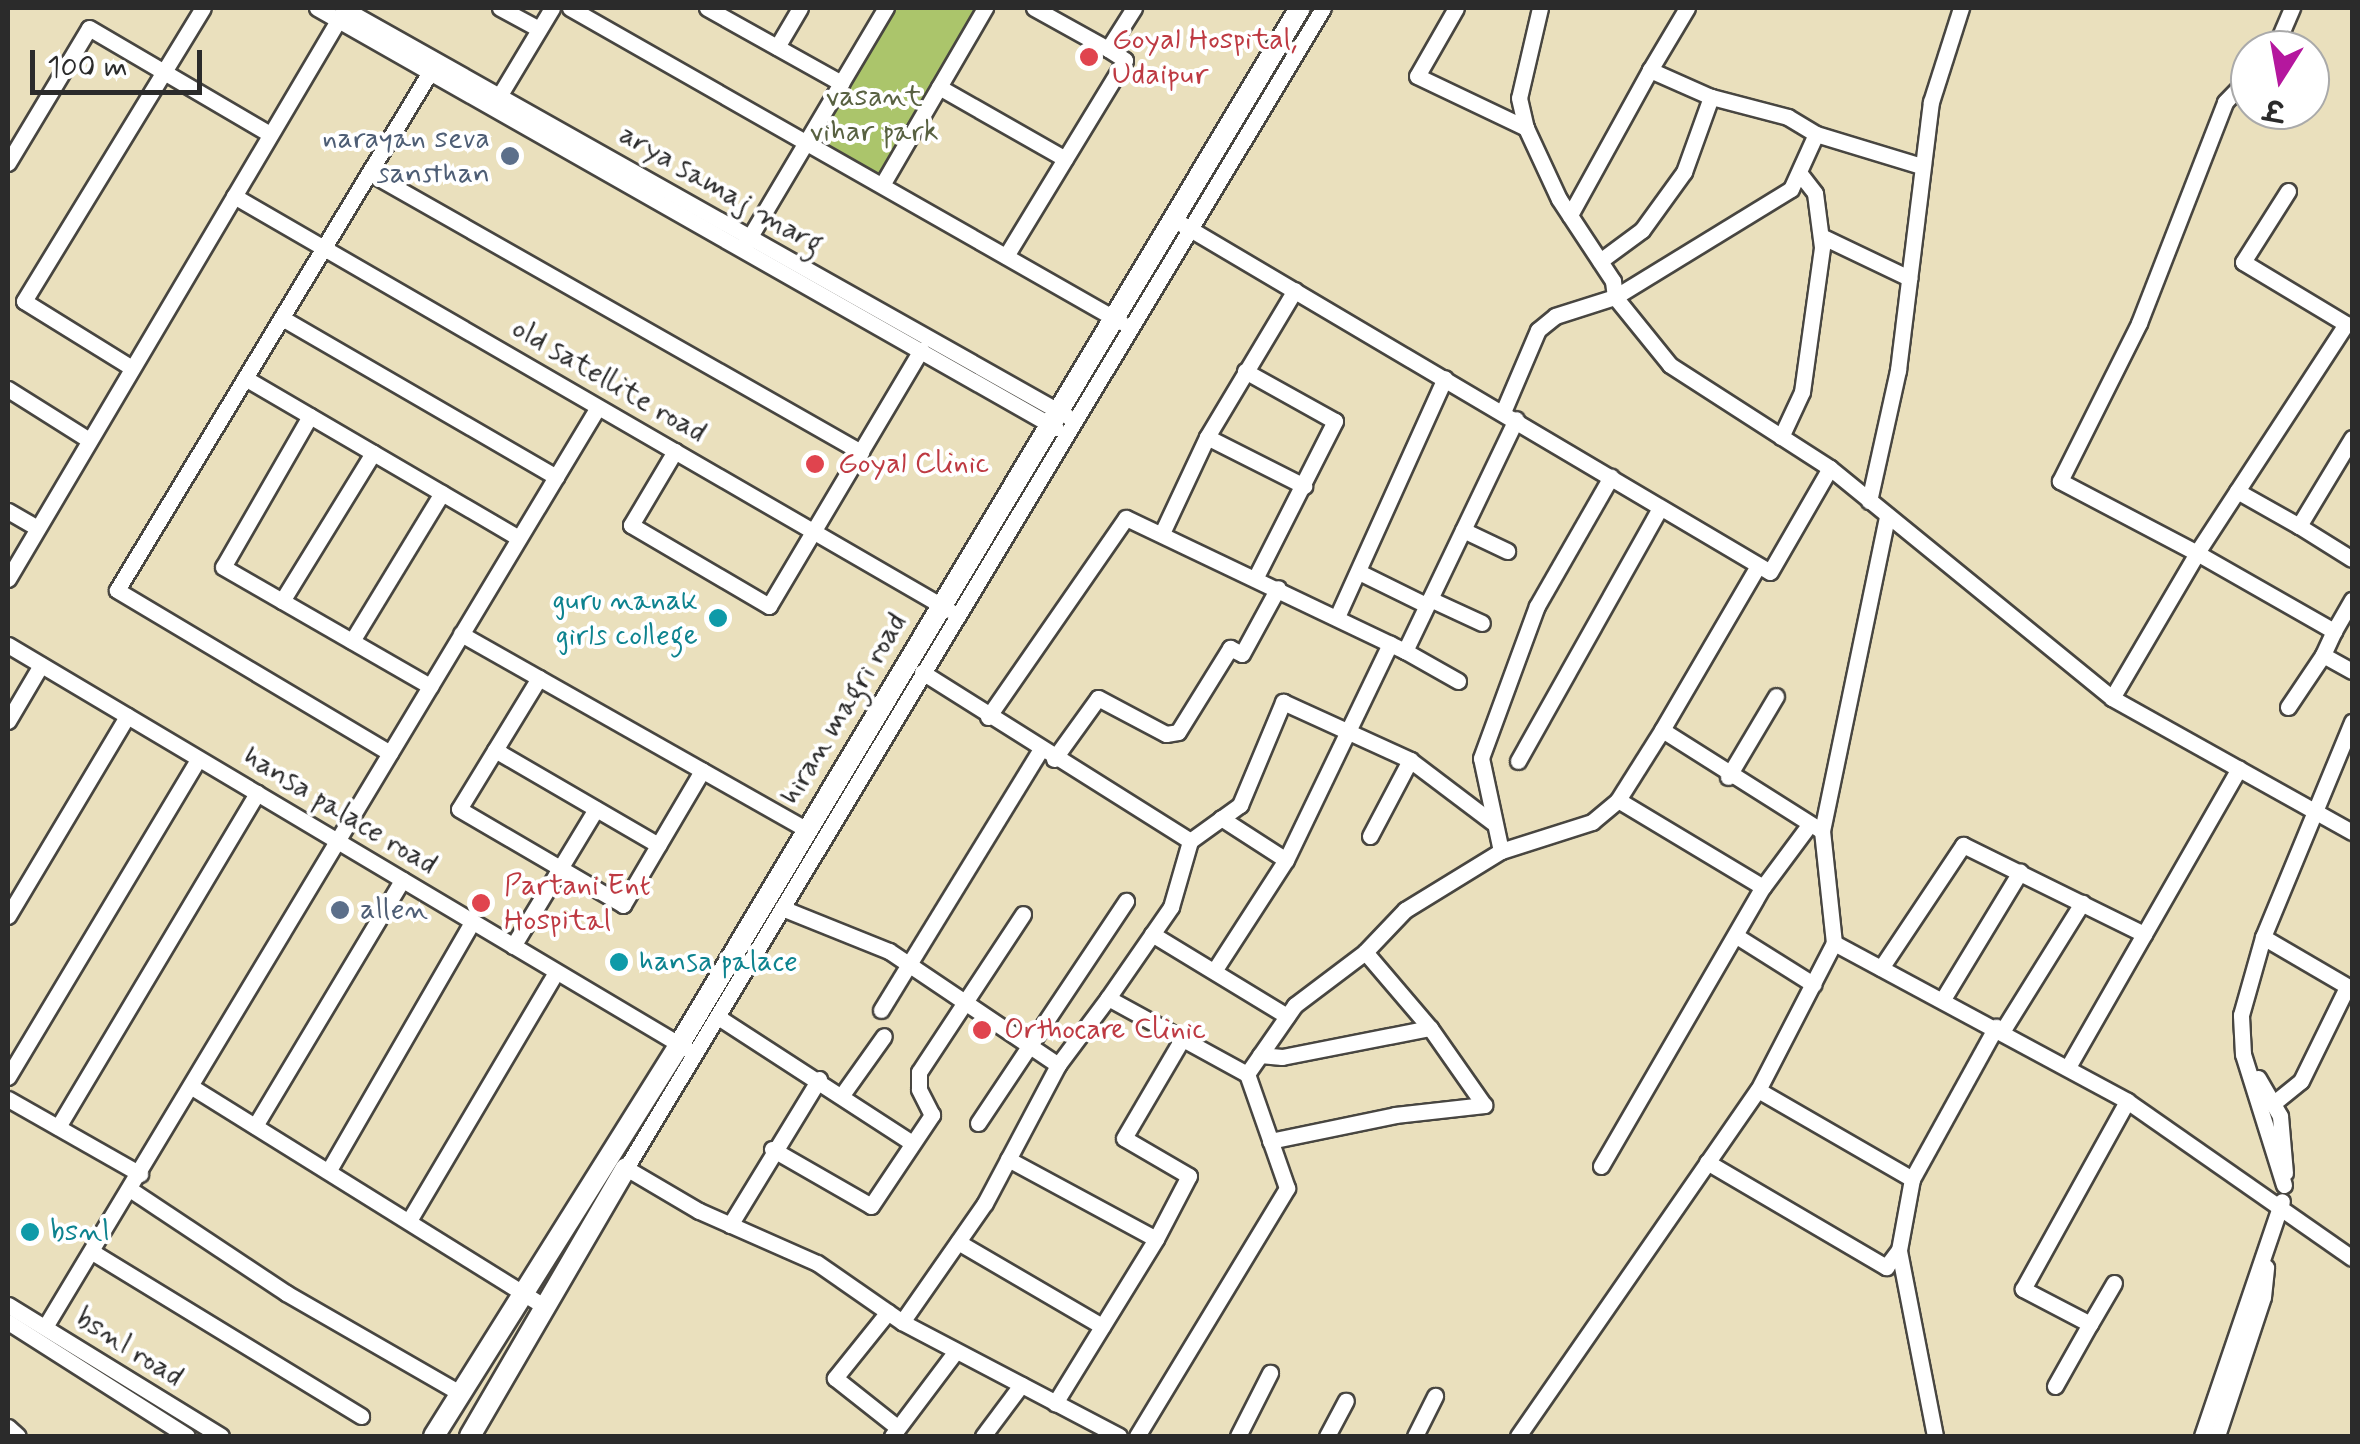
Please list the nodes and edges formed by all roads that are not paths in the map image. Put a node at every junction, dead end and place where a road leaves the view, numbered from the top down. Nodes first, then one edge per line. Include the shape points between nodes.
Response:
1 (204, 8) edge
2 (317, 8) edge
3 (500, 8) edge
4 (552, 8) edge
5 (570, 8) edge
6 (707, 8) edge
7 (800, 8) edge
8 (886, 8) edge
9 (984, 8) edge
10 (1034, 8) edge
11 (1134, 8) edge
12 (1300, 8) edge
13 (1323, 8) edge
14 (1456, 8) edge
15 (1540, 8) edge
16 (1687, 8) edge
17 (1961, 8) edge
18 (342, 12) edge
19 (539, 29) junction
20 (777, 47) junction
21 (1108, 49) junction
22 (1650, 70) junction
23 (164, 71) junction
24 (430, 72) junction
25 (841, 84) junction
26 (939, 87) junction
27 (2230, 96) edge
28 (1711, 98) junction
29 (497, 102) junction
30 (1526, 128) junction
31 (270, 134) junction
32 (1816, 134) junction
33 (806, 142) junction
34 (1065, 159) junction
35 (8, 164) edge
36 (1921, 166) junction
37 (370, 172) junction
38 (1801, 175) junction
39 (882, 185) junction
40 (2288, 191) dead end
41 (234, 196) junction
42 (1570, 215) junction
43 (1180, 223) junction
44 (1821, 236) junction
45 (746, 244) junction
46 (324, 248) junction
47 (1006, 256) junction
48 (1600, 261) junction
49 (1908, 278) junction
50 (1294, 290) junction
51 (1615, 298) junction
52 (282, 318) junction
53 (1121, 322) junction
54 (2349, 326) edge
55 (921, 350) junction
56 (132, 368) junction
57 (1245, 371) junction
58 (246, 378) junction
59 (1445, 378) junction
60 (8, 390) edge
61 (598, 407) junction
62 (310, 416) junction
63 (1509, 416) junction
64 (1060, 421) junction
65 (1208, 437) junction
66 (1781, 437) junction
67 (2352, 438) edge
68 (90, 440) junction
69 (675, 451) junction
70 (860, 452) junction
71 (373, 453) junction
72 (1830, 468) junction
73 (556, 477) junction
74 (1611, 477) junction
75 (1304, 486) junction
76 (2237, 491) junction
77 (442, 493) junction
78 (1869, 501) junction
79 (1660, 508) junction
80 (8, 511) edge
81 (1887, 516) junction
82 (2299, 526) junction
83 (37, 528) junction
84 (1162, 530) junction
85 (1463, 530) junction
86 (814, 531) junction
87 (519, 538) junction
88 (1507, 551) dead end
89 (2197, 552) junction
90 (2352, 558) edge
91 (1758, 566) junction
92 (1358, 572) junction
93 (1256, 577) junction
94 (8, 579) edge
95 (1278, 588) junction
96 (2352, 600) edge
97 (282, 601) junction
98 (1428, 602) junction
99 (948, 610) junction
100 (1337, 617) junction
101 (1482, 623) dead end
102 (2334, 631) junction
103 (462, 634) junction
104 (352, 641) junction
105 (8, 645) edge
106 (1397, 648) junction
107 (2323, 656) junction
108 (40, 665) junction
109 (2352, 671) edge
110 (922, 672) junction
111 (539, 678) junction
112 (1458, 681) dead end
113 (430, 686) junction
114 (1776, 696) dead end
115 (2112, 698) junction
116 (2288, 707) dead end
117 (127, 716) junction
118 (988, 717) junction
119 (8, 721) edge
120 (2352, 722) edge
121 (1662, 730) junction
122 (1346, 732) junction
123 (2352, 733) edge
124 (495, 750) junction
125 (390, 754) junction
126 (1047, 755) junction
127 (2337, 755) junction
128 (198, 758) junction
129 (1410, 760) junction
130 (1518, 762) dead end
131 (2239, 769) junction
132 (702, 771) junction
133 (1728, 777) junction
134 (256, 793) junction
135 (1618, 800) junction
136 (596, 810) junction
137 (2315, 812) junction
138 (1221, 818) junction
139 (1492, 822) junction
140 (1816, 828) junction
141 (807, 830) junction
142 (2352, 832) edge
143 (1370, 836) dead end
144 (1190, 841) junction
145 (337, 842) junction
146 (658, 846) junction
147 (1501, 851) junction
148 (1286, 860) junction
149 (560, 868) junction
150 (2020, 872) junction
151 (402, 880) junction
152 (1763, 887) junction
153 (1126, 901) dead end
154 (2082, 903) junction
155 (782, 908) junction
156 (1022, 914) dead end
157 (8, 916) edge
158 (472, 922) junction
159 (1152, 934) junction
160 (2144, 934) junction
161 (1738, 937) junction
162 (2263, 937) junction
163 (1834, 943) junction
164 (514, 946) junction
165 (1364, 952) junction
166 (910, 964) junction
167 (1216, 968) junction
168 (1882, 968) junction
169 (556, 972) junction
170 (1813, 984) junction
171 (2350, 988) edge
172 (966, 998) junction
173 (1108, 998) junction
174 (1943, 1000) junction
175 (881, 1010) dead end
176 (1287, 1016) junction
177 (718, 1017) junction
178 (1430, 1028) junction
179 (1999, 1029) junction
180 (884, 1036) dead end
181 (1182, 1039) junction
182 (1031, 1043) junction
183 (687, 1049) junction
184 (1260, 1055) junction
185 (1058, 1065) junction
186 (2068, 1067) junction
187 (2252, 1072) junction
188 (1247, 1074) junction
189 (8, 1077) edge
190 (819, 1079) junction
191 (192, 1088) junction
192 (1758, 1090) junction
193 (842, 1095) junction
194 (8, 1098) edge
195 (2127, 1101) junction
196 (2275, 1102) junction
197 (978, 1124) dead end
198 (255, 1126) junction
199 (58, 1127) junction
200 (1270, 1142) junction
201 (912, 1143) junction
202 (772, 1149) junction
203 (1008, 1159) junction
204 (1708, 1162) junction
205 (1602, 1166) dead end
206 (626, 1168) junction
207 (329, 1170) junction
208 (140, 1174) junction
209 (1912, 1179) junction
210 (2284, 1184) junction
211 (131, 1190) junction
212 (2281, 1206) junction
213 (410, 1219) junction
214 (730, 1225) junction
215 (1156, 1239) junction
216 (958, 1242) junction
217 (1900, 1250) junction
218 (94, 1252) junction
219 (2352, 1258) edge
220 (2114, 1283) dead end
221 (520, 1290) junction
222 (8, 1306) edge
223 (544, 1306) junction
224 (888, 1312) junction
225 (8, 1322) edge
226 (902, 1322) junction
227 (2090, 1324) junction
228 (1102, 1326) junction
229 (45, 1327) junction
230 (956, 1351) junction
231 (1270, 1373) dead end
232 (1021, 1385) junction
233 (2055, 1386) dead end
234 (460, 1393) junction
235 (1435, 1396) dead end
236 (1346, 1400) dead end
237 (1055, 1402) junction
238 (361, 1416) dead end
239 (8, 1427) edge
240 (165, 1431) edge
241 (895, 1432) edge
242 (2212, 1435) edge
243 (18, 1436) edge
244 (187, 1436) edge
245 (221, 1436) edge
246 (434, 1436) edge
247 (470, 1436) edge
248 (983, 1436) edge
249 (1119, 1436) edge
250 (1137, 1436) edge
251 (1238, 1436) edge
252 (1328, 1436) edge
253 (1414, 1436) edge
254 (1518, 1436) edge
255 (1935, 1436) edge

1 - 23 street
2 - 18 street
3 - 19 street
4 - 19 street
5 - 33 street
6 - 20 street
7 - 20 street
8 - 25 street
9 - 26 street
10 - 21 street
11 - 21 street
12 - 43 main road, hiran magri road
13 - 43 street
14 - 30 street via 1418,76
15 - 30 street via 1520,98
16 - 22 street
17 - 36 street via 1931,102
18 - 24 street
18 - 29 street, arya samaj marg
18 - 31 street
19 - 29 street
20 - 25 street
21 - 34 street via 1125,60
22 - 28 street
22 - 42 street
23 - 31 street
23 - 35 street via 89,28
23 - 56 street via 24,301
24 - 29 street
24 - 37 street
25 - 33 street
26 - 34 street
26 - 39 street
27 - 89 street via 2139,322 2060,481
28 - 32 street via 1788,116
28 - 48 street via 1684,172 1642,230
29 - 45 street, arya samaj marg
30 - 42 street
31 - 41 street
32 - 36 street
32 - 38 street
33 - 39 street
33 - 45 street
34 - 47 street
36 - 49 street
37 - 46 street
37 - 70 street
38 - 44 street via 1815,193
38 - 51 street via 1790,189
39 - 47 street
40 - 54 street via 2243,262
41 - 46 street, old satellite road
41 - 56 street
42 - 48 street
43 - 50 street
43 - 53 main road, hiran magri road
44 - 49 street
44 - 66 street via 1802,392
45 - 55 street
45 - 64 street, arya samaj marg
46 - 52 street
46 - 61 street, old satellite road
47 - 53 street
48 - 51 street
49 - 78 street via 1898,370
50 - 57 street
50 - 59 street
51 - 63 street via 1555,316 1538,330
51 - 66 street via 1670,365
52 - 58 street
52 - 73 street
53 - 64 main road, hiran magri road
54 - 76 street
55 - 64 street
55 - 70 street
56 - 68 street
57 - 65 street
57 - 75 street via 1335,421
58 - 62 street
58 - 125 street via 117,590
59 - 63 street
59 - 92 street
60 - 68 street
61 - 69 street, old satellite road
61 - 73 street
62 - 71 street
62 - 97 street via 223,566
63 - 74 street
63 - 85 street
64 - 99 main road, hiran magri road
65 - 75 street
65 - 84 street
66 - 72 street
67 - 82 street
68 - 83 street
69 - 86 street, old satellite road
69 - 86 street via 631,525 769,606
70 - 86 street
71 - 77 street
71 - 97 street
72 - 78 street
72 - 91 street via 1770,572
73 - 87 street
74 - 79 street
74 - 139 street via 1537,606 1481,758
75 - 93 street
76 - 82 street
76 - 89 street
77 - 87 street
77 - 104 street
78 - 81 street
79 - 91 street
79 - 130 street
80 - 83 street
81 - 115 street
81 - 140 street
82 - 90 street
83 - 94 street
84 - 93 street
84 - 118 street via 1126,518
85 - 88 street
85 - 98 street
86 - 99 street, old satellite road
87 - 103 street
89 - 102 street
89 - 115 street
91 - 121 street
92 - 98 street
92 - 100 street
93 - 95 street
95 - 100 street
95 - 126 street via 1242,654 1230,648 1178,732 1166,734 1098,698
96 - 102 street
97 - 104 street
98 - 101 street
98 - 106 street
99 - 110 street
99 - 141 main road, hiran magri road
100 - 106 street
102 - 107 street
103 - 111 street
103 - 113 street
104 - 113 street
105 - 108 street, hansa palace road
106 - 112 street
106 - 122 street
107 - 109 street
107 - 116 street
108 - 117 street, hansa palace road
108 - 119 street
110 - 118 street
110 - 155 street
111 - 124 street
111 - 132 street
113 - 125 street
114 - 133 street
115 - 131 street
117 - 128 street, hansa palace road
117 - 157 street
118 - 126 street
120 - 127 street
121 - 133 street
121 - 135 street
122 - 129 street
122 - 138 street via 1282,702 1240,804
122 - 148 street
123 - 127 street
124 - 136 street
124 - 149 street via 459,809
125 - 145 street
126 - 144 street
126 - 166 street
127 - 137 street
128 - 134 street, hansa palace road
128 - 189 street
129 - 139 street
129 - 143 street
131 - 137 street
131 - 160 street
132 - 141 street
132 - 146 street
133 - 140 street
134 - 145 street, hansa palace road
134 - 199 street
135 - 147 street via 1592,822
135 - 152 street
136 - 146 street
136 - 149 street
137 - 142 street
137 - 162 street
138 - 144 street
138 - 148 street
139 - 147 street
140 - 152 street
140 - 163 street
141 - 183 main road, hiran magri road
144 - 159 street via 1171,907
145 - 151 street, hansa palace road
145 - 191 street
146 - 149 street via 623,904
147 - 165 street via 1404,910
148 - 167 street
149 - 164 street
150 - 154 street
150 - 168 street via 1972,848 1956,850
150 - 174 street
151 - 158 street, hansa palace road
151 - 198 street
152 - 161 street
153 - 182 street
154 - 160 street
154 - 179 street
155 - 166 street
155 - 177 street
156 - 172 street
158 - 164 street, hansa palace road
158 - 207 street
159 - 167 street
159 - 173 street
160 - 186 street
161 - 170 street
161 - 205 street
162 - 171 street
162 - 187 street via 2240,1028
163 - 168 street
163 - 170 street
164 - 169 street, hansa palace road
165 - 176 street
165 - 178 street
166 - 172 street
166 - 175 street
167 - 176 street
168 - 174 street
169 - 183 street, hansa palace road
169 - 213 street
170 - 192 street
171 - 196 street via 2301,1081
172 - 182 street
172 - 201 street via 919,1072 932,1115
173 - 181 street
173 - 185 street
174 - 179 street
176 - 184 street
177 - 183 street
177 - 190 street
178 - 184 street via 1282,1057
178 - 200 street via 1484,1105 1395,1115
179 - 186 street
179 - 209 street
180 - 193 street
181 - 188 street
181 - 215 street via 1124,1138 1189,1176
182 - 185 street
182 - 197 street
183 - 206 street
183 - 221 main road, hiran magri road
184 - 188 street
185 - 203 street
186 - 195 street
187 - 196 street
187 - 210 street
188 - 200 street
190 - 193 street
190 - 202 street
191 - 198 street
191 - 208 street
192 - 204 street
192 - 209 street
193 - 201 street
194 - 199 street
195 - 212 street
195 - 227 street via 2023,1289
196 - 210 street
198 - 207 street
199 - 208 street
200 - 250 street via 1286,1188
201 - 202 street via 871,1206
202 - 214 street
203 - 215 street
203 - 216 street
204 - 217 street via 1886,1267
204 - 254 street
206 - 214 street
206 - 223 main road
207 - 213 street
208 - 211 street
209 - 217 street
210 - 212 street
211 - 218 street
211 - 234 street via 286,1293
212 - 219 street
212 - 242 street via 2263,1297
213 - 221 street
214 - 224 street via 817,1263
215 - 228 street
216 - 226 street
216 - 228 street
217 - 255 street
218 - 229 street
218 - 238 street
220 - 227 street
221 - 223 street
221 - 234 main road, hiran magri road
222 - 229 street, bsnl road
223 - 247 main road
224 - 226 street
224 - 241 street via 835,1378
225 - 240 street, bsnl road
226 - 230 street
227 - 233 street
228 - 237 street
229 - 245 street, bsnl road
230 - 232 street
230 - 241 street
231 - 251 street
232 - 237 street
232 - 248 street
234 - 246 main road, hiran magri road
235 - 253 street
236 - 252 street
237 - 249 street
239 - 243 street
240 - 244 street, bsnl road

